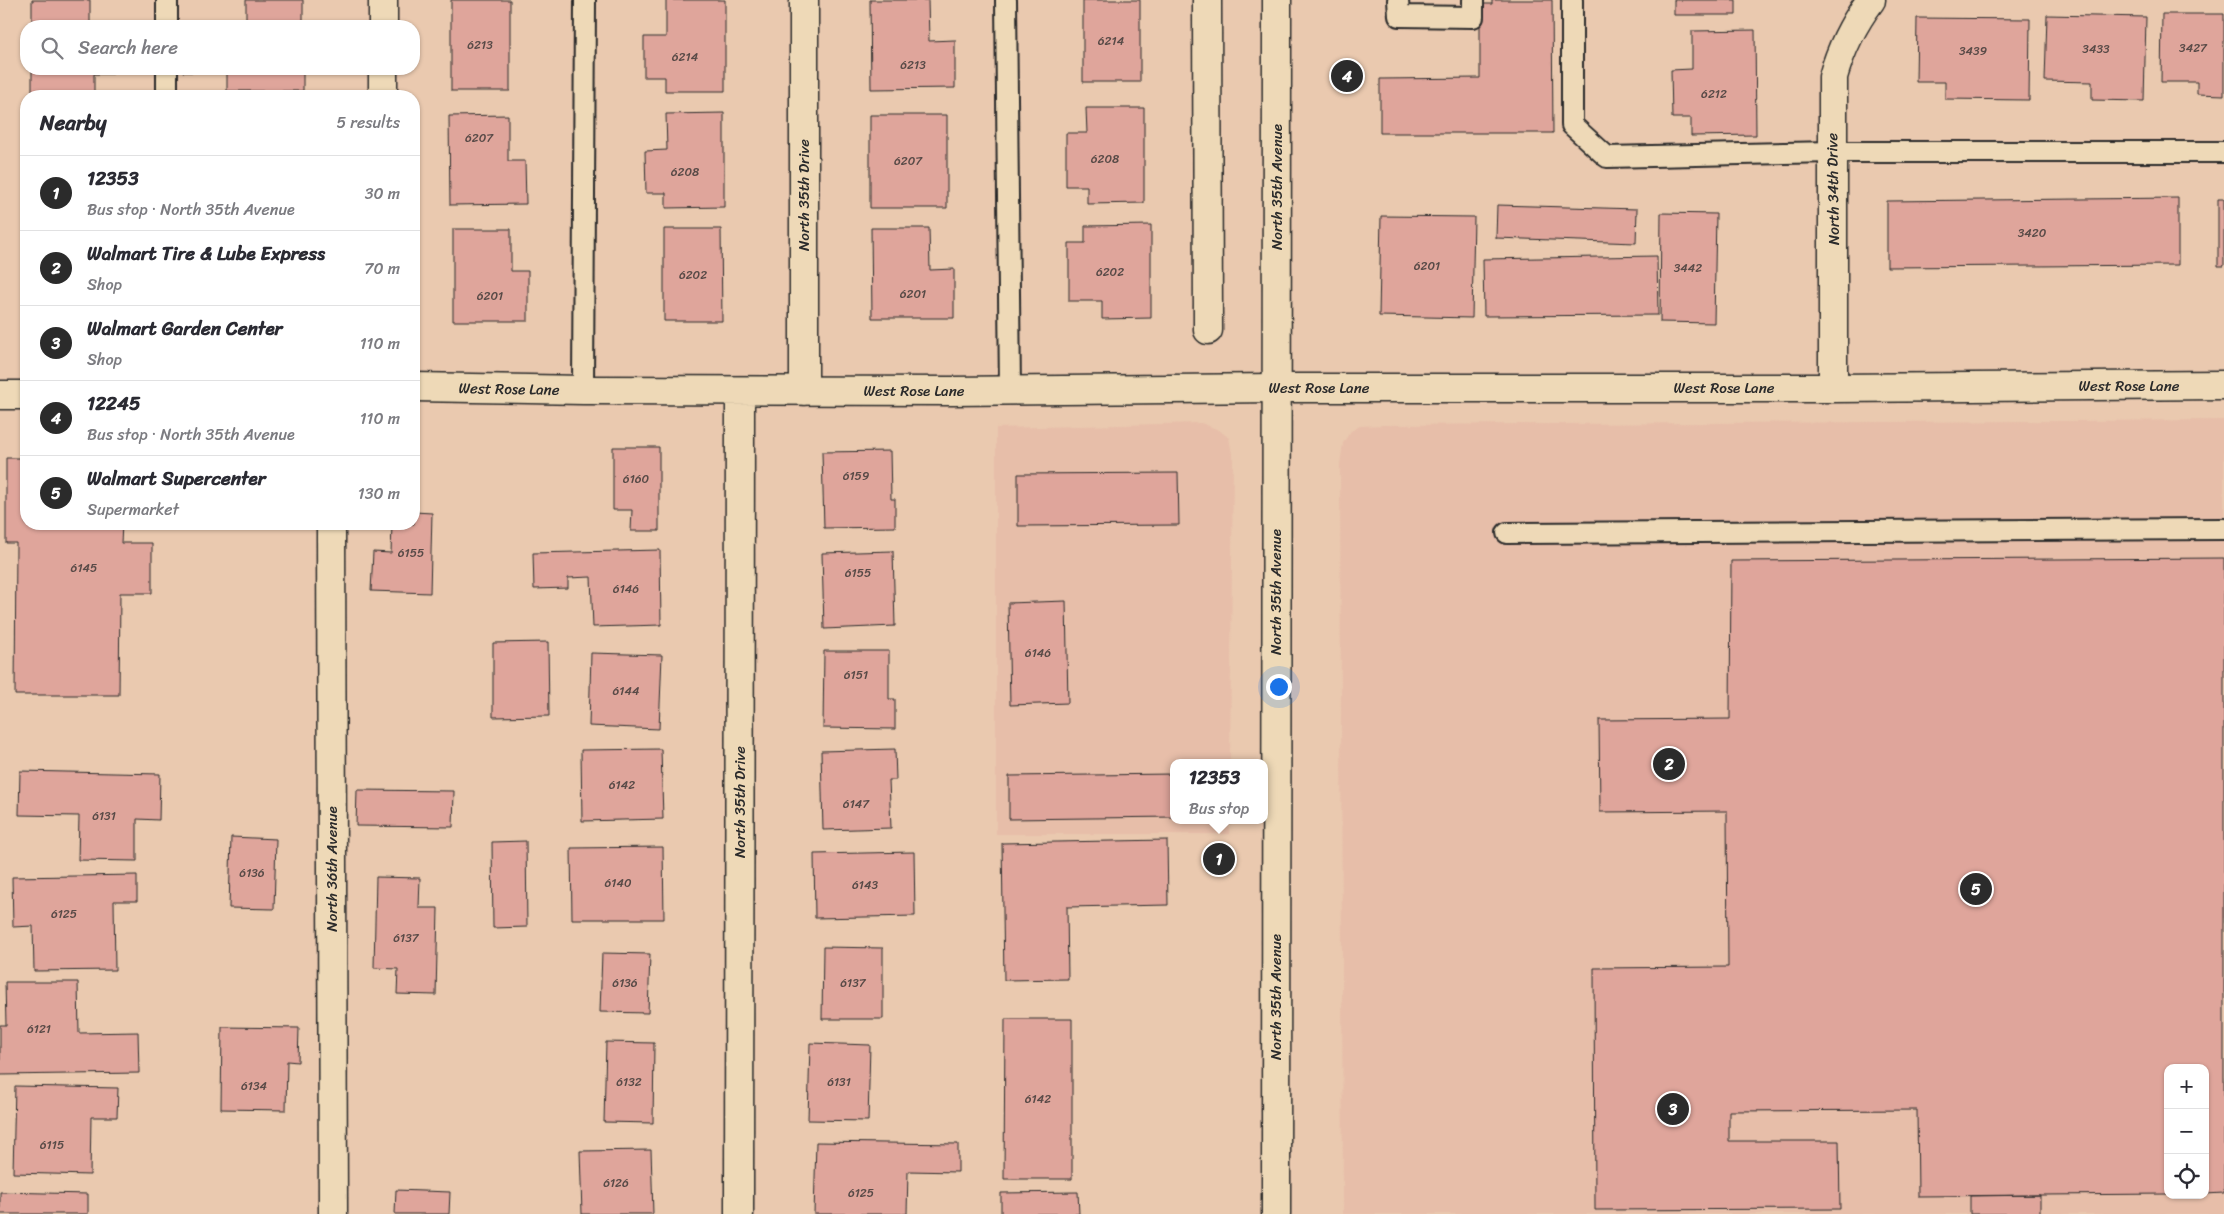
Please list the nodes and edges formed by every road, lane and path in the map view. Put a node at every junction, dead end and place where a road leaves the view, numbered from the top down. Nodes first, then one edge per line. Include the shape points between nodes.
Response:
1 (166, 0) edge
2 (383, 0) edge
3 (585, 0) edge
4 (804, 0) edge
5 (1006, 0) edge
6 (1207, 0) edge
7 (1277, 0) edge
8 (1398, 0) edge
9 (1473, 0) edge
10 (1572, 0) edge
11 (1871, 0) edge
12 (167, 20) edge
13 (383, 20) edge
14 (167, 75) edge
15 (383, 75) edge
16 (167, 90) edge
17 (383, 90) edge
18 (1833, 152) junction
19 (2224, 152) edge
20 (1208, 330) dead end
21 (2224, 385) edge
22 (420, 387) edge
23 (1277, 388) junction
24 (1833, 388) junction
25 (583, 390) junction
26 (740, 391) junction
27 (804, 391) junction
28 (1010, 391) junction
29 (20, 395) edge
30 (0, 396) edge
31 (2224, 529) edge
32 (331, 530) edge
33 (1508, 533) dead end
34 (333, 1214) edge
35 (739, 1214) edge
36 (1276, 1214) edge

1 - 12 lane
2 - 13 street
3 - 25 lane
4 - 27 street, North 35th Drive
5 - 28 lane
6 - 20 street
7 - 23 street, North 35th Avenue
8 - 9 lane via 1399,16 1473,17
10 - 18 lane via 1572,125 1607,157
11 - 18 street, North 34th Drive via 1841,50 1833,77
14 - 16 lane
15 - 17 street
18 - 19 lane
18 - 24 street, North 34th Drive
21 - 24 street, West Rose Lane
22 - 25 street, West Rose Lane
23 - 24 street, West Rose Lane
23 - 28 street, West Rose Lane
23 - 36 street, North 35th Avenue
25 - 26 street, West Rose Lane
26 - 27 street, West Rose Lane
26 - 35 street, North 35th Drive
27 - 28 street, West Rose Lane
29 - 30 street
31 - 33 lane
32 - 34 street, North 36th Avenue

